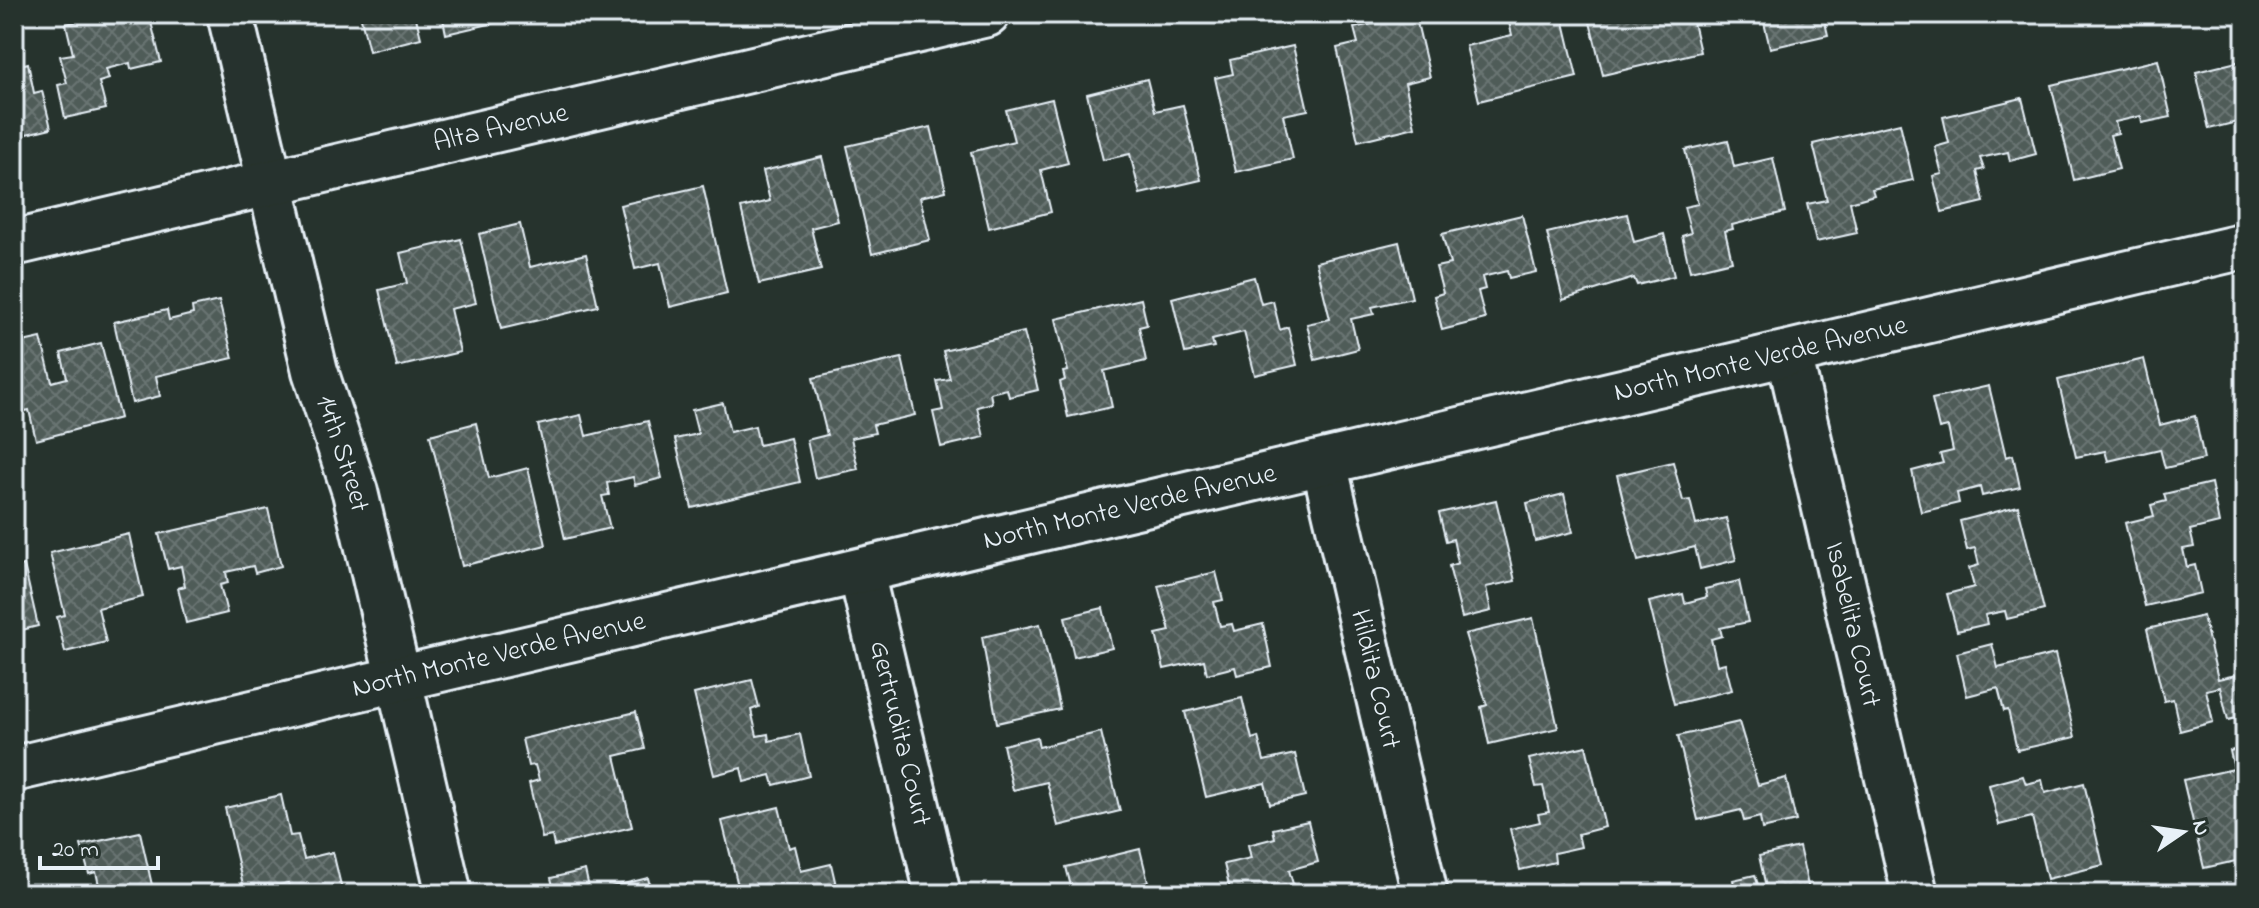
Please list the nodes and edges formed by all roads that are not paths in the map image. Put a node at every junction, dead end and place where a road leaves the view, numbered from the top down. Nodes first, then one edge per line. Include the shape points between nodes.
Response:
1 (230, 14) edge
2 (987, 14) edge
3 (270, 184) junction
4 (14, 243) edge
5 (2245, 246) edge
6 (1789, 354) junction
7 (1324, 463) junction
8 (861, 572) junction
9 (398, 680) junction
10 (14, 769) edge
11 (449, 894) edge
12 (938, 894) edge
13 (1425, 894) edge
14 (1915, 894) edge

1 - 3 street, 14th Street
2 - 3 street, Alta Avenue
3 - 4 street, Alta Avenue
3 - 9 street, 14th Street via 315,371 355,492
5 - 6 street, North Monte Verde Avenue
6 - 7 street, North Monte Verde Avenue
6 - 14 street, Isabelita Court
7 - 8 street, North Monte Verde Avenue
7 - 13 street, Hildita Court
8 - 9 street, North Monte Verde Avenue
8 - 12 street, Gertrudita Court
9 - 10 street, North Monte Verde Avenue
9 - 11 street, 14th Street

